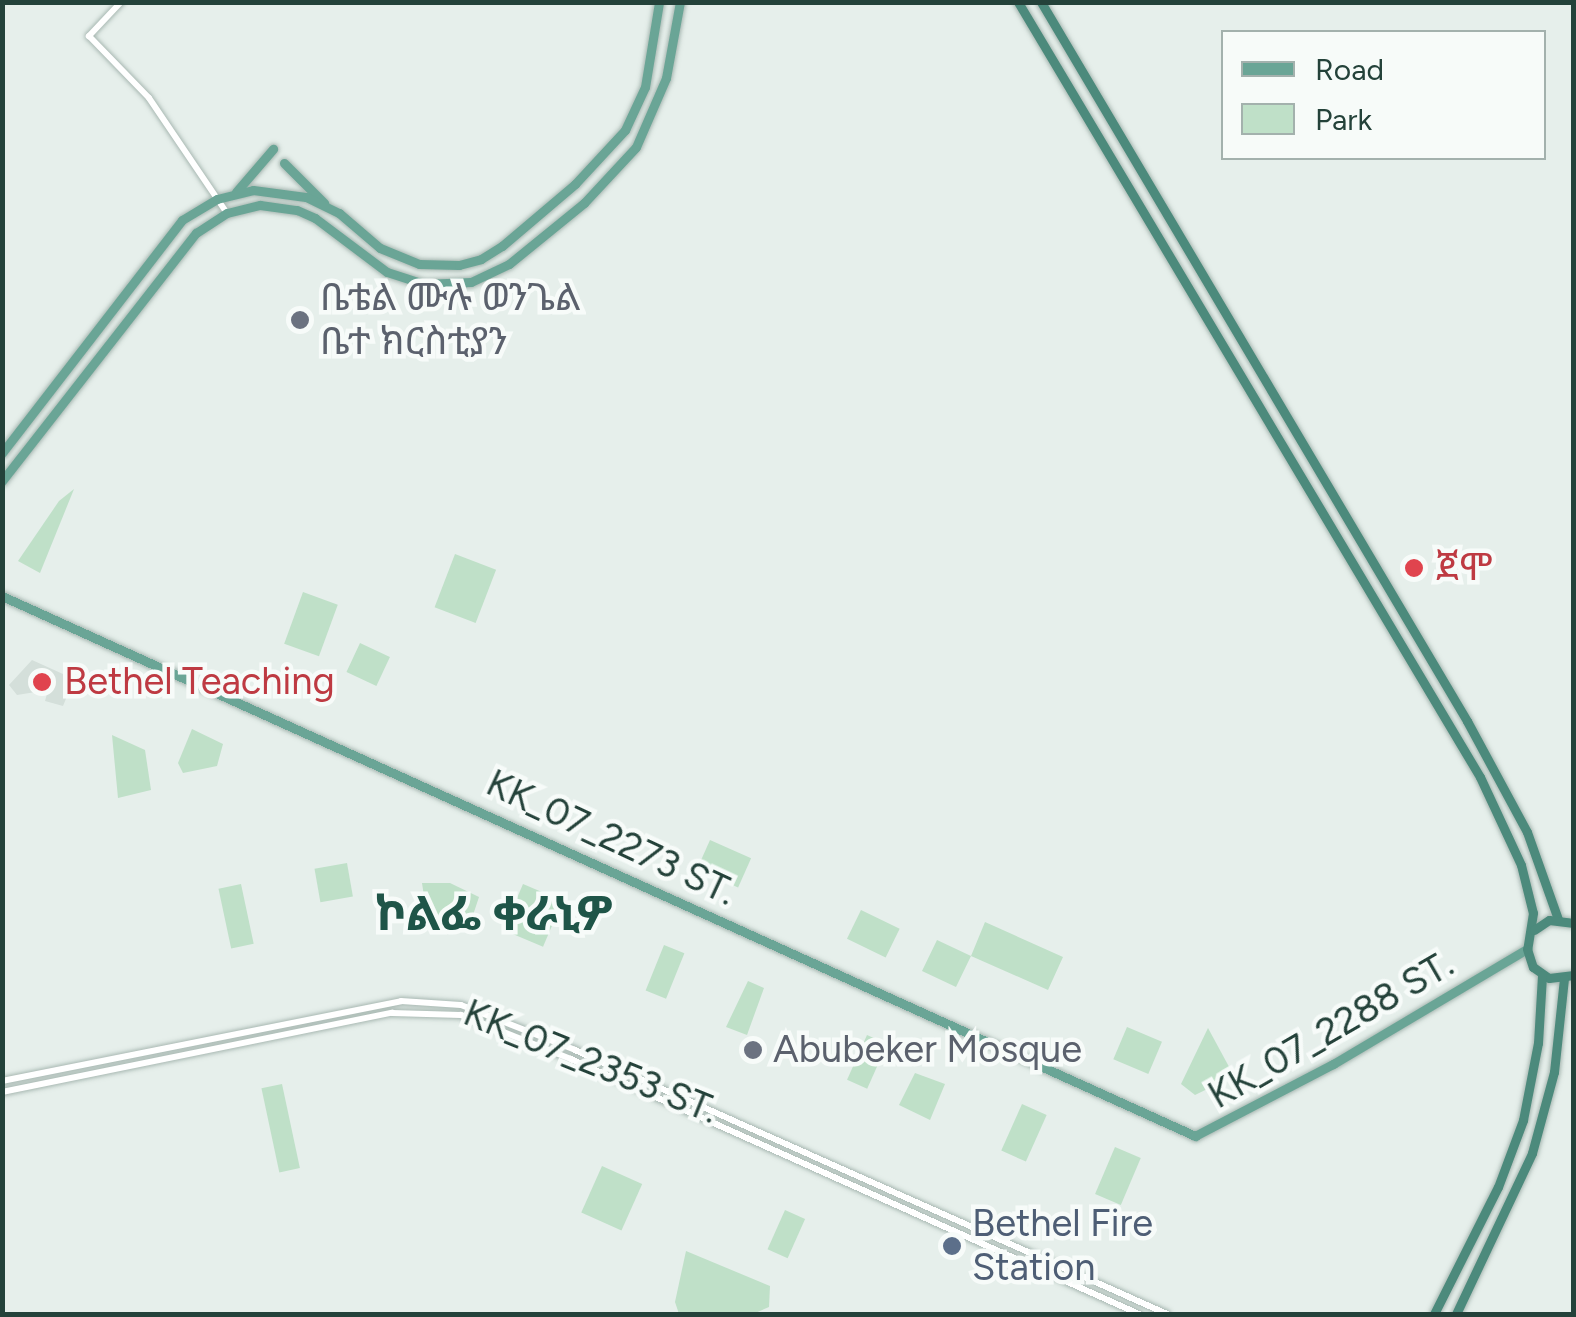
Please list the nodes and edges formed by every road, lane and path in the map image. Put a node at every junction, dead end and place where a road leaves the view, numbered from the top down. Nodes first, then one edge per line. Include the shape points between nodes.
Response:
1 (121, 2) edge
2 (659, 2) edge
3 (680, 2) edge
4 (1018, 2) edge
5 (1040, 2) edge
6 (273, 149) dead end
7 (284, 163) dead end
8 (233, 194) junction
9 (217, 199) junction
10 (326, 205) junction
11 (227, 213) junction
12 (2, 452) edge
13 (2, 480) edge
14 (2, 599) edge
15 (1558, 919) junction
16 (1574, 923) edge
17 (1534, 930) junction
18 (1528, 953) junction
19 (1542, 975) junction
20 (1569, 977) edge
21 (1000, 1052) joint
22 (2, 1082) edge
23 (2, 1092) edge
24 (1194, 1136) joint
25 (976, 1229) junction
26 (972, 1238) junction
27 (1138, 1314) edge
28 (1167, 1314) edge
29 (1434, 1314) edge
30 (1456, 1314) edge

1 - 9 street via 89,36 149,98
2 - 10 main road via 645,87 625,130 575,184 481,260 436,266 401,259
3 - 11 main road via 666,78 636,148 584,203 490,275 455,285 407,280 363,258 297,210 260,205
4 - 17 highway via 1480,777 1521,866
5 - 15 highway via 1468,721 1527,832
6 - 8 main road
7 - 10 main road
8 - 9 main road
8 - 10 main road via 282,191
9 - 11 street
9 - 12 main road via 182,220
11 - 13 main road via 196,233
14 - 21 main road, KK_07_2273 ST.
14 - 24 main road, KK_07_2273 ST.
15 - 16 highway
15 - 17 highway
17 - 18 highway
18 - 19 highway
18 - 21 main road, KK_07_2288 ST. via 1351,1059 1197,1140
18 - 24 main road, KK_07_2288 ST.
19 - 20 highway
19 - 29 highway via 1523,1120 1498,1188
20 - 30 highway via 1532,1152
22 - 25 street, KK_07_2353 ST. via 400,1001 461,1005
23 - 26 street, KK_07_2353 ST. via 392,1013 462,1015
25 - 26 street
25 - 28 street, KK_07_2353 ST.
26 - 27 street, KK_07_2353 ST.

